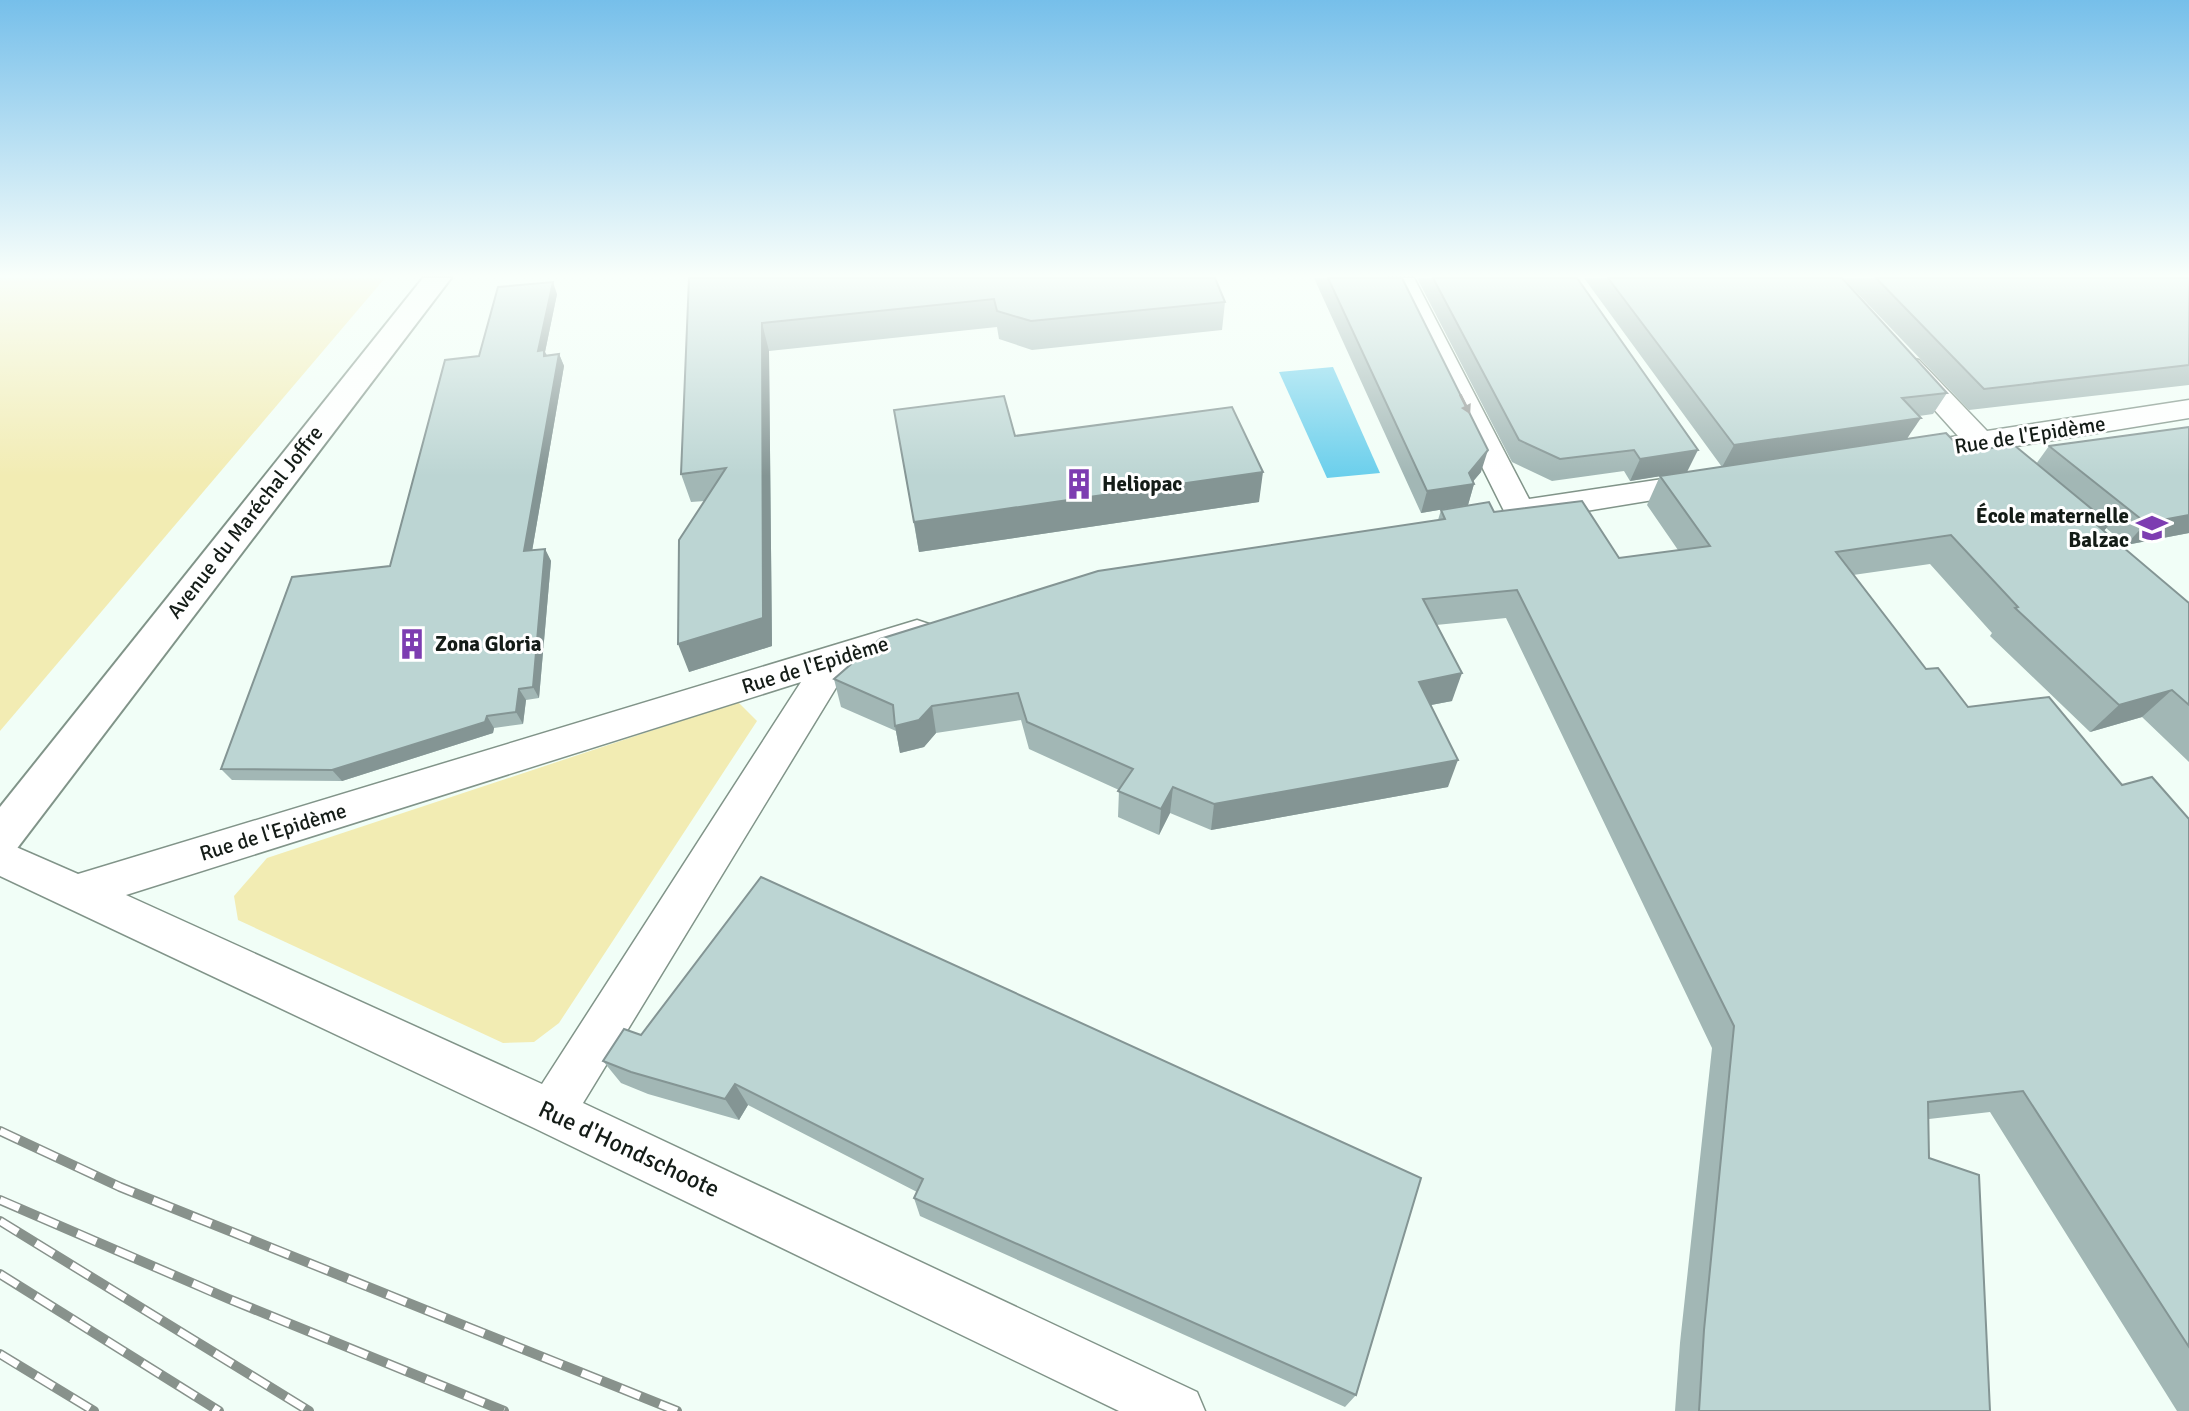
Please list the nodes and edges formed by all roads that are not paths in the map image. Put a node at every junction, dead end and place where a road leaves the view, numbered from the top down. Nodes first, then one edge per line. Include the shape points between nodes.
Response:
1 (386, 344) edge
2 (1434, 344) edge
3 (1891, 347) edge
4 (2189, 410) edge
5 (1979, 443) junction
6 (1873, 458) edge
7 (1718, 473) edge
8 (2019, 476) edge
9 (1519, 511) junction
10 (1484, 516) edge
11 (949, 622) edge
12 (835, 659) junction
13 (0, 838) edge
14 (0, 857) edge
15 (78, 892) junction
16 (551, 1112) junction
17 (1178, 1411) edge

1 - 13 main road, Avenue du Maréchal Joffre
2 -> 9 street
3 - 5 street
4 - 5 street, Rue de l'Epidème
5 - 6 street, Rue de l'Epidème
5 - 8 street
7 - 9 street
9 - 10 street
11 - 12 street, Rue de l'Epidème
12 - 15 street, Rue de l'Epidème
12 - 16 street
14 - 15 street, Rue d'Hondschoote
15 - 16 street, Rue d'Hondschoote
16 - 17 street, Rue d'Hondschoote

